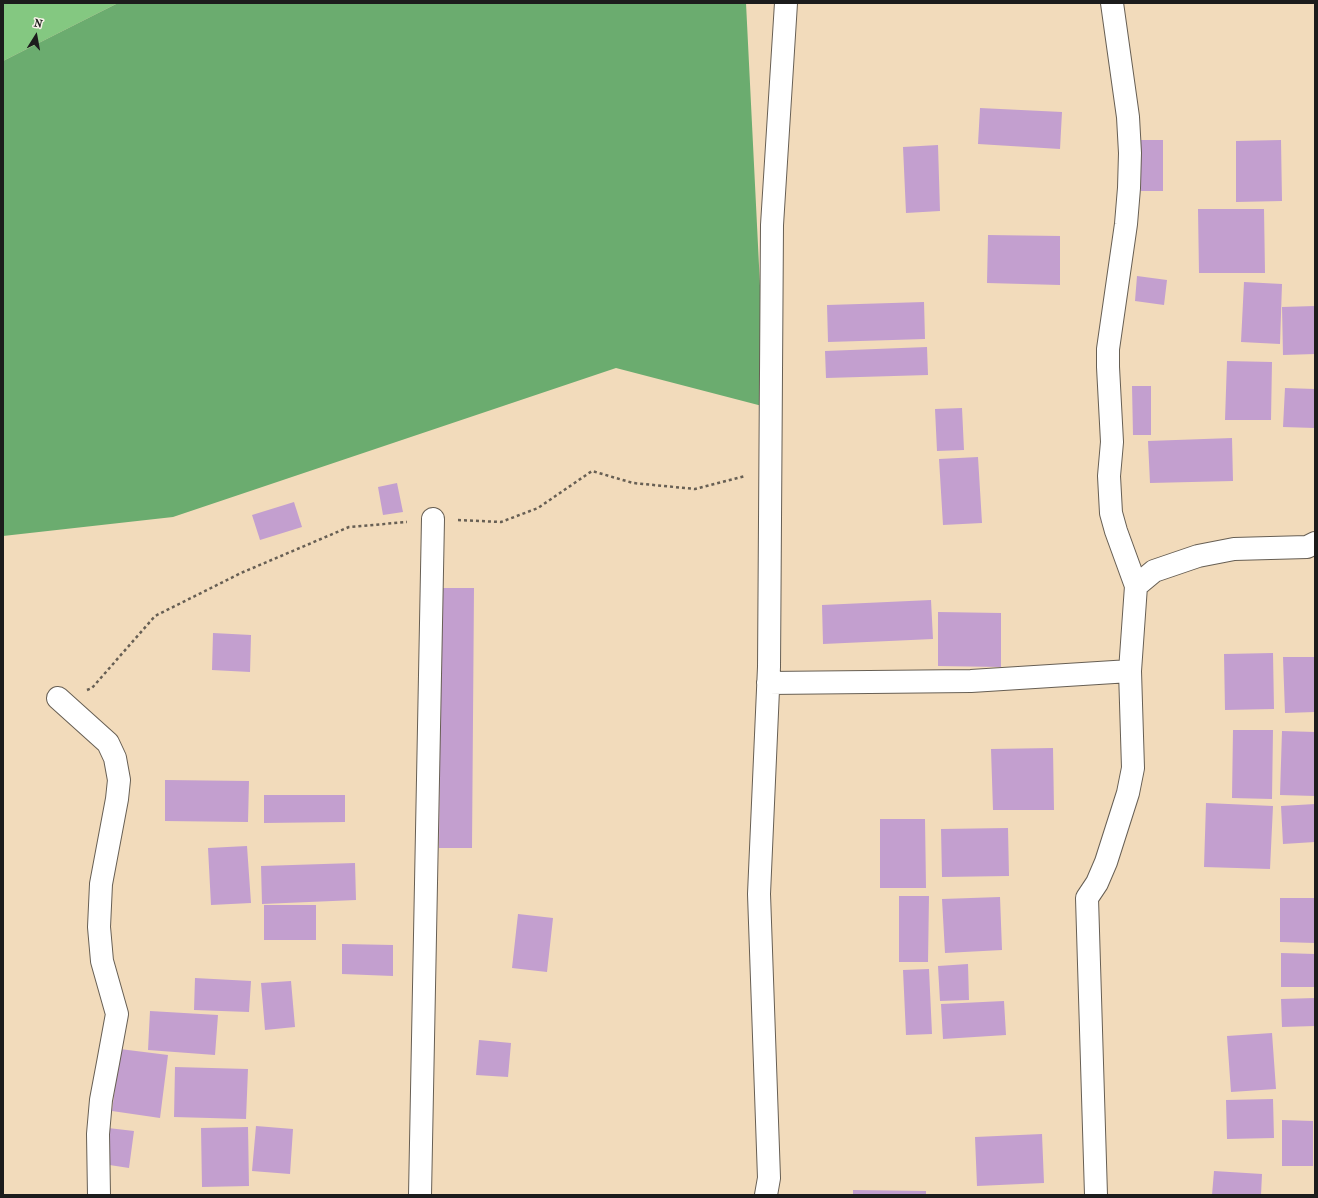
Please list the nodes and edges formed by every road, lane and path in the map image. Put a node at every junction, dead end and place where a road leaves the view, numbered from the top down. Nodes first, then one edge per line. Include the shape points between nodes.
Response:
1 (786, 3) edge
2 (1112, 3) edge
3 (433, 519) dead end
4 (1315, 543) edge
5 (1136, 586) junction
6 (1130, 671) junction
7 (768, 683) junction
8 (58, 698) dead end
9 (99, 1195) edge
10 (420, 1195) edge
11 (766, 1195) edge
12 (1096, 1195) edge

1 - 7 street via 772,225
2 - 5 street via 1128,117 1130,152 1126,224 1108,349 1112,442 1109,476 1111,513
3 - 10 street
4 - 5 street via 1307,547 1234,549 1198,556 1154,571
5 - 6 street
6 - 7 street via 971,681
6 - 12 street via 1133,768 1118,828 1106,862 1097,883 1086,898
7 - 11 street via 759,894 770,1178
8 - 9 street via 108,743 115,758 119,780 101,884 99,927 102,961 117,1014 101,1100 98,1134

